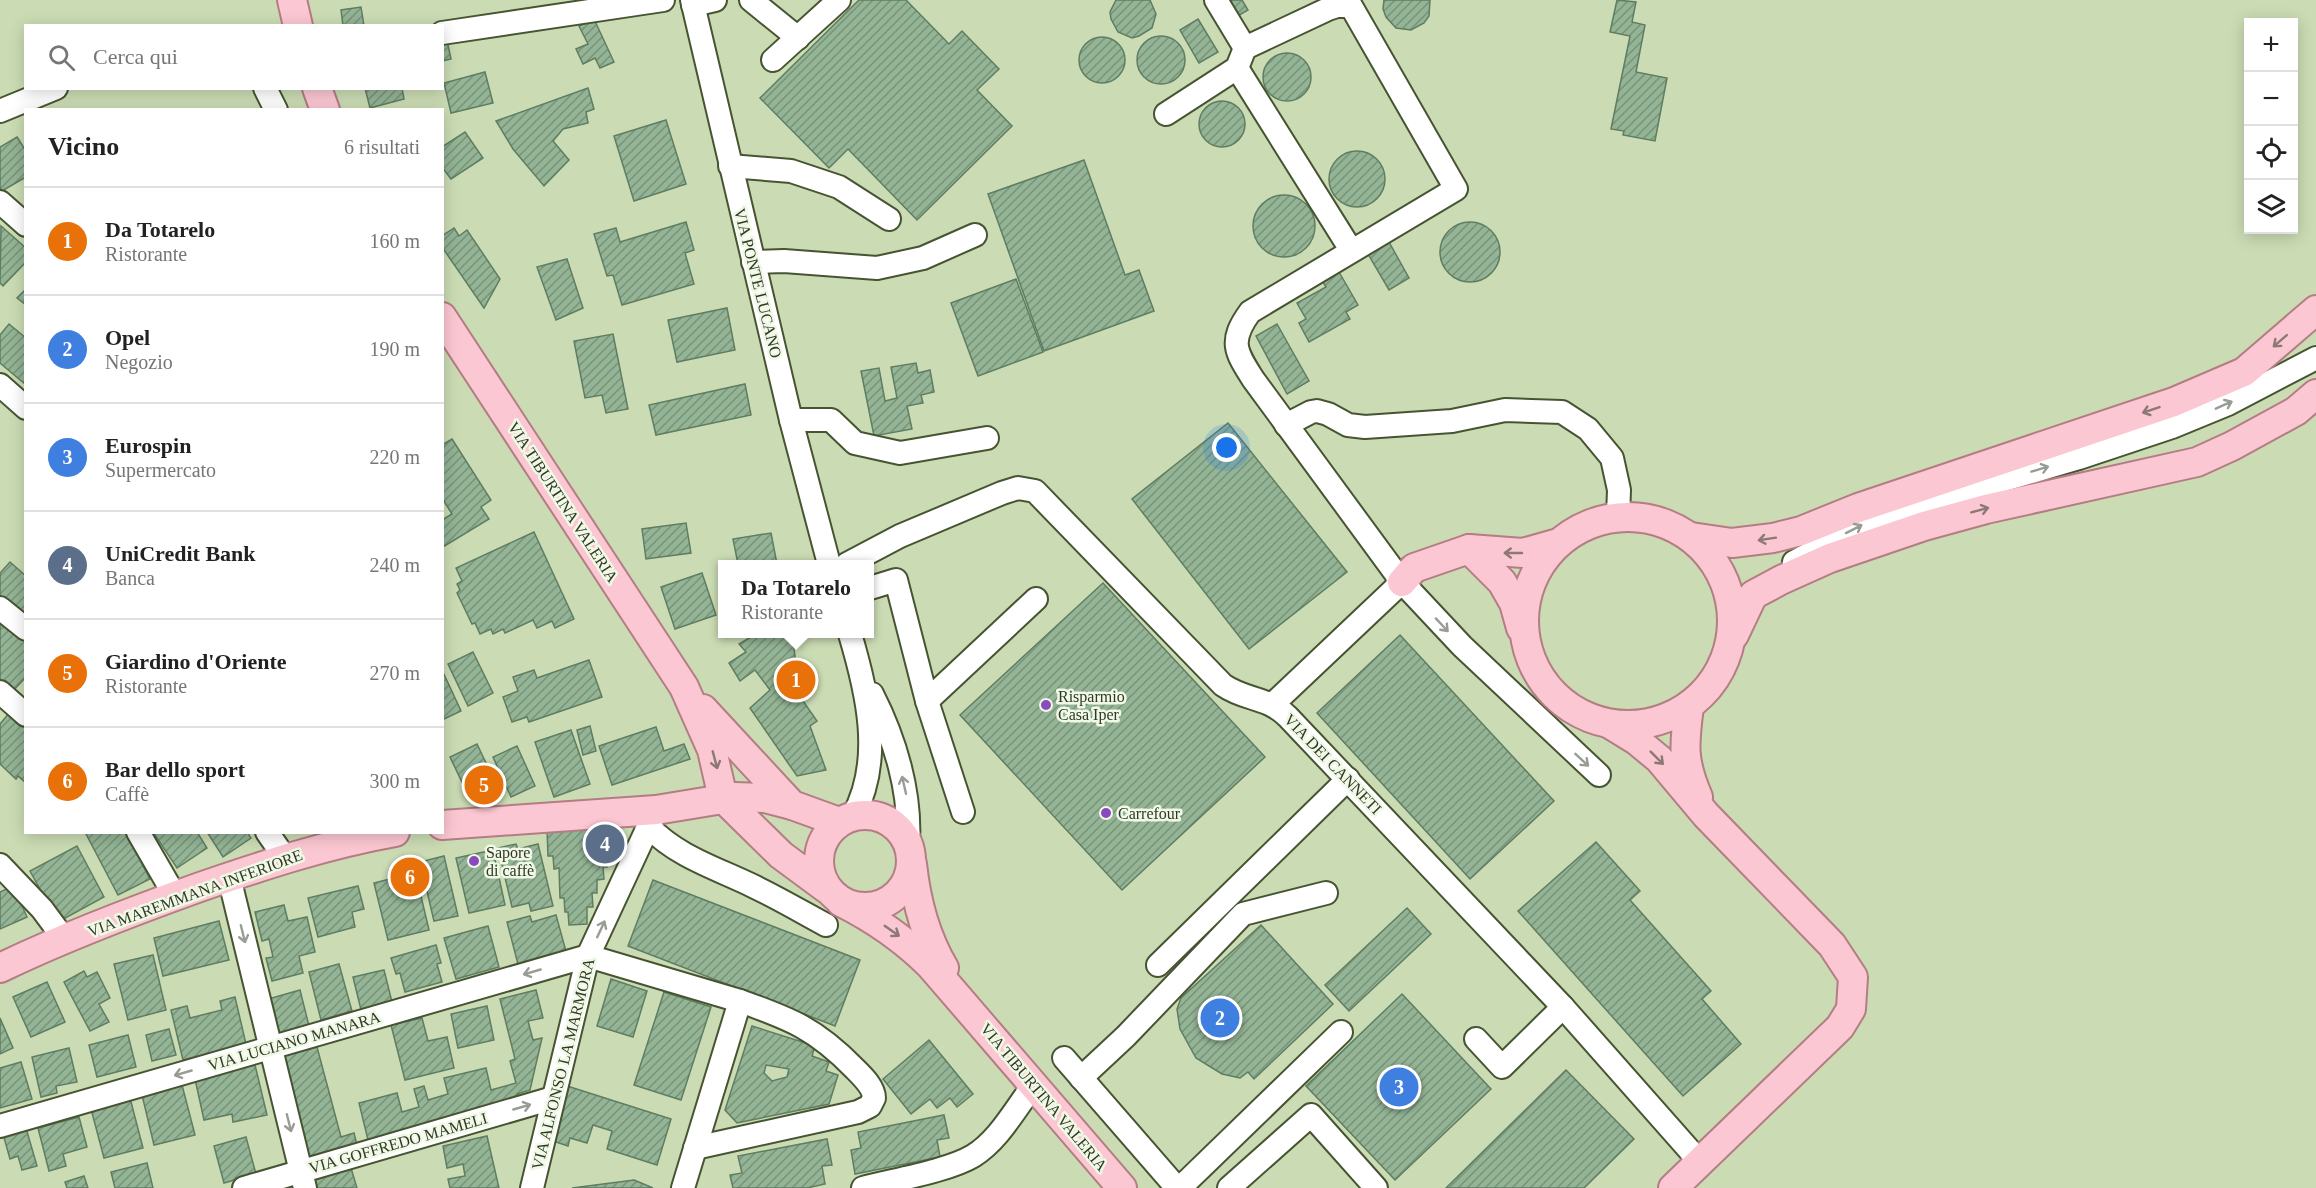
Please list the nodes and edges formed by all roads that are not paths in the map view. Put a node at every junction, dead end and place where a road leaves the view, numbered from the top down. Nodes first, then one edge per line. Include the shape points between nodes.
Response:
1 (292, 0) edge
2 (663, 0) edge
3 (751, 0) edge
4 (839, 0) edge
5 (1216, 0) edge
6 (700, 2) edge
7 (1353, 3) edge
8 (298, 24) edge
9 (444, 33) edge
10 (798, 38) junction
11 (1241, 58) junction
12 (774, 60) dead end
13 (51, 90) edge
14 (266, 90) edge
15 (318, 90) edge
16 (275, 108) edge
17 (324, 108) edge
18 (0, 111) edge
19 (1166, 114) dead end
20 (730, 166) junction
21 (0, 201) edge
22 (889, 219) dead end
23 (24, 223) edge
24 (975, 235) dead end
25 (1351, 250) junction
26 (753, 262) junction
27 (2316, 310) edge
28 (444, 320) edge
29 (2316, 358) edge
30 (0, 385) edge
31 (2316, 394) edge
32 (24, 406) edge
33 (791, 420) junction
34 (1286, 425) junction
35 (987, 438) dead end
36 (1619, 503) junction
37 (1691, 537) junction
38 (1555, 544) junction
39 (1469, 549) junction
40 (828, 560) edge
41 (855, 560) edge
42 (1402, 582) junction
43 (874, 587) edge
44 (1753, 595) junction
45 (1036, 599) dead end
46 (0, 608) edge
47 (24, 627) edge
48 (851, 638) edge
49 (1731, 642) junction
50 (1526, 644) junction
51 (863, 680) junction
52 (684, 687) junction
53 (0, 692) edge
54 (927, 701) junction
55 (1273, 704) junction
56 (1689, 706) junction
57 (24, 713) edge
58 (1610, 724) junction
59 (1599, 775) dead end
60 (1348, 779) junction
61 (723, 798) junction
62 (792, 805) junction
63 (963, 812) dead end
64 (1706, 815) junction
65 (653, 819) junction
66 (845, 819) junction
67 (444, 825) edge
68 (139, 834) edge
69 (268, 834) edge
70 (382, 834) edge
71 (910, 853) junction
72 (285, 858) junction
73 (0, 865) edge
74 (229, 877) junction
75 (1326, 893) dead end
76 (834, 895) junction
77 (174, 896) junction
78 (826, 926) dead end
79 (65, 940) junction
80 (588, 956) junction
81 (1158, 965) dead end
82 (0, 968) edge
83 (740, 1000) junction
84 (967, 1006) junction
85 (1563, 1007) junction
86 (1341, 1032) dead end
87 (1476, 1039) dead end
88 (271, 1048) junction
89 (1064, 1058) dead end
90 (1082, 1078) junction
91 (1033, 1086) junction
92 (553, 1098) junction
93 (0, 1126) edge
94 (695, 1148) junction
95 (1700, 1162) junction
96 (303, 1180) edge
97 (244, 1188) edge
98 (532, 1188) edge
99 (683, 1188) edge
100 (862, 1188) edge
101 (1122, 1188) edge
102 (1179, 1188) edge
103 (1229, 1188) edge
104 (1376, 1188) edge
105 (1673, 1188) edge

1 - 8 main road
2 - 9 street
3 - 10 street
4 - 10 street
5 - 11 street
6 - 20 street, VIA PONTE LUCANO
7 - 11 street via 1328,9
7 - 25 street via 1456,189
10 - 12 street
11 - 19 street
11 - 25 street
13 - 18 street
14 - 16 street
15 - 17 main road
20 - 22 street via 790,171 839,187
20 - 26 street, VIA PONTE LUCANO
21 - 23 street
24 - 26 street via 923,258 878,268
25 - 34 street via 1250,312 1239,326 1235,345 1244,365
26 - 33 street, VIA PONTE LUCANO
27 -> 37 main road via 2244,372 2174,402 1858,508 1801,531 1732,543
28 - 52 main road, VIA TIBURTINA VALERIA
44 -> 29 street via 1778,572 1864,525 2172,427 2228,404
30 - 32 street
44 -> 31 main road via 1830,558 1924,526 2197,462 2296,411
33 - 35 street via 831,420 855,443 900,453
33 - 40 street, VIA PONTE LUCANO
34 - 36 street via 1317,411 1348,425 1365,427 1452,420 1505,410 1562,412 1588,429 1608,451 1616,468
34 - 42 street
36 - 37 main road via 1637,516 1674,527
36 - 38 main road via 1599,520
37 - 49 main road via 1712,558 1726,584 1733,623
38 -> 39 main road via 1523,553
38 - 50 main road via 1530,584 1524,613
39 - 42 main road via 1414,568
39 - 50 main road via 1502,582 1514,603
41 - 55 street, VIA DEI CANNETI via 1002,493 1018,488 1035,491 1223,685
42 - 55 street
42 -> 59 street via 1462,646
43 - 54 street via 896,580
44 - 49 main road
45 - 54 street
46 - 47 street
48 - 51 street
49 - 56 main road via 1716,679
50 - 58 main road via 1537,672 1556,696 1581,714
51 - 66 street via 869,765 864,790
71 -> 51 street via 908,811 899,767 880,712
52 -> 61 main road, VIA TIBURTINA VALERIA via 712,750
52 - 62 main road, VIA TIBURTINA VALERIA
53 - 57 street
54 - 63 street
55 - 60 street, VIA DEI CANNETI
56 - 58 main road via 1651,723
56 - 64 main road via 1684,754
58 -> 64 main road via 1659,759
60 - 81 street
60 - 85 street, VIA DEI CANNETI
61 - 62 main road via 756,797
61 - 65 main road
61 - 76 main road, VIA TIBURTINA VALERIA via 781,855
62 - 66 main road, VIA TIBURTINA VALERIA
64 - 95 main road via 1832,945 1852,977 1853,998 1847,1018 1831,1039
65 - 67 main road
65 - 78 street via 660,839 689,858 753,886
80 -> 65 street, VIA ALFONSO LA MARMORA
66 - 71 main road, VIA TIBURTINA VALERIA via 866,814 891,823 901,832
66 - 76 main road via 820,846 820,876
68 - 77 street
69 - 72 street
70 - 72 main road, VIA MAREMMANA INFERIORE
71 - 76 main road, VIA TIBURTINA VALERIA via 908,878 888,902 872,908 856,907
71 - 84 main road, VIA TIBURTINA VALERIA via 917,899 931,942
72 - 74 main road, VIA MAREMMANA INFERIORE
73 - 79 street
74 - 77 main road, VIA MAREMMANA INFERIORE
74 -> 88 street
75 - 90 street via 1244,914
76 -> 84 main road, VIA TIBURTINA VALERIA via 907,943
77 - 79 main road, VIA MAREMMANA INFERIORE
79 - 82 main road, VIA MAREMMANA INFERIORE
80 - 83 street
80 -> 88 street, VIA LUCIANO MANARA
80 - 92 street, VIA ALFONSO LA MARMORA
83 - 94 street
83 - 94 street via 792,1020 826,1041 859,1073 874,1098 858,1112
84 - 91 main road, VIA TIBURTINA VALERIA
85 - 87 street via 1502,1067
85 - 95 street, VIA DEI CANNETI
86 - 102 street
88 -> 93 street, VIA LUCIANO MANARA
88 -> 96 street
89 - 90 street
90 - 102 street
91 - 100 street via 1000,1131 974,1155 944,1167
91 - 101 main road, VIA TIBURTINA VALERIA
96 -> 92 street, VIA GOFFREDO MAMELI
92 - 98 street, VIA ALFONSO LA MARMORA
94 - 99 street
95 - 105 main road
96 - 97 street, VIA GOFFREDO MAMELI
103 - 104 street via 1311,1115

